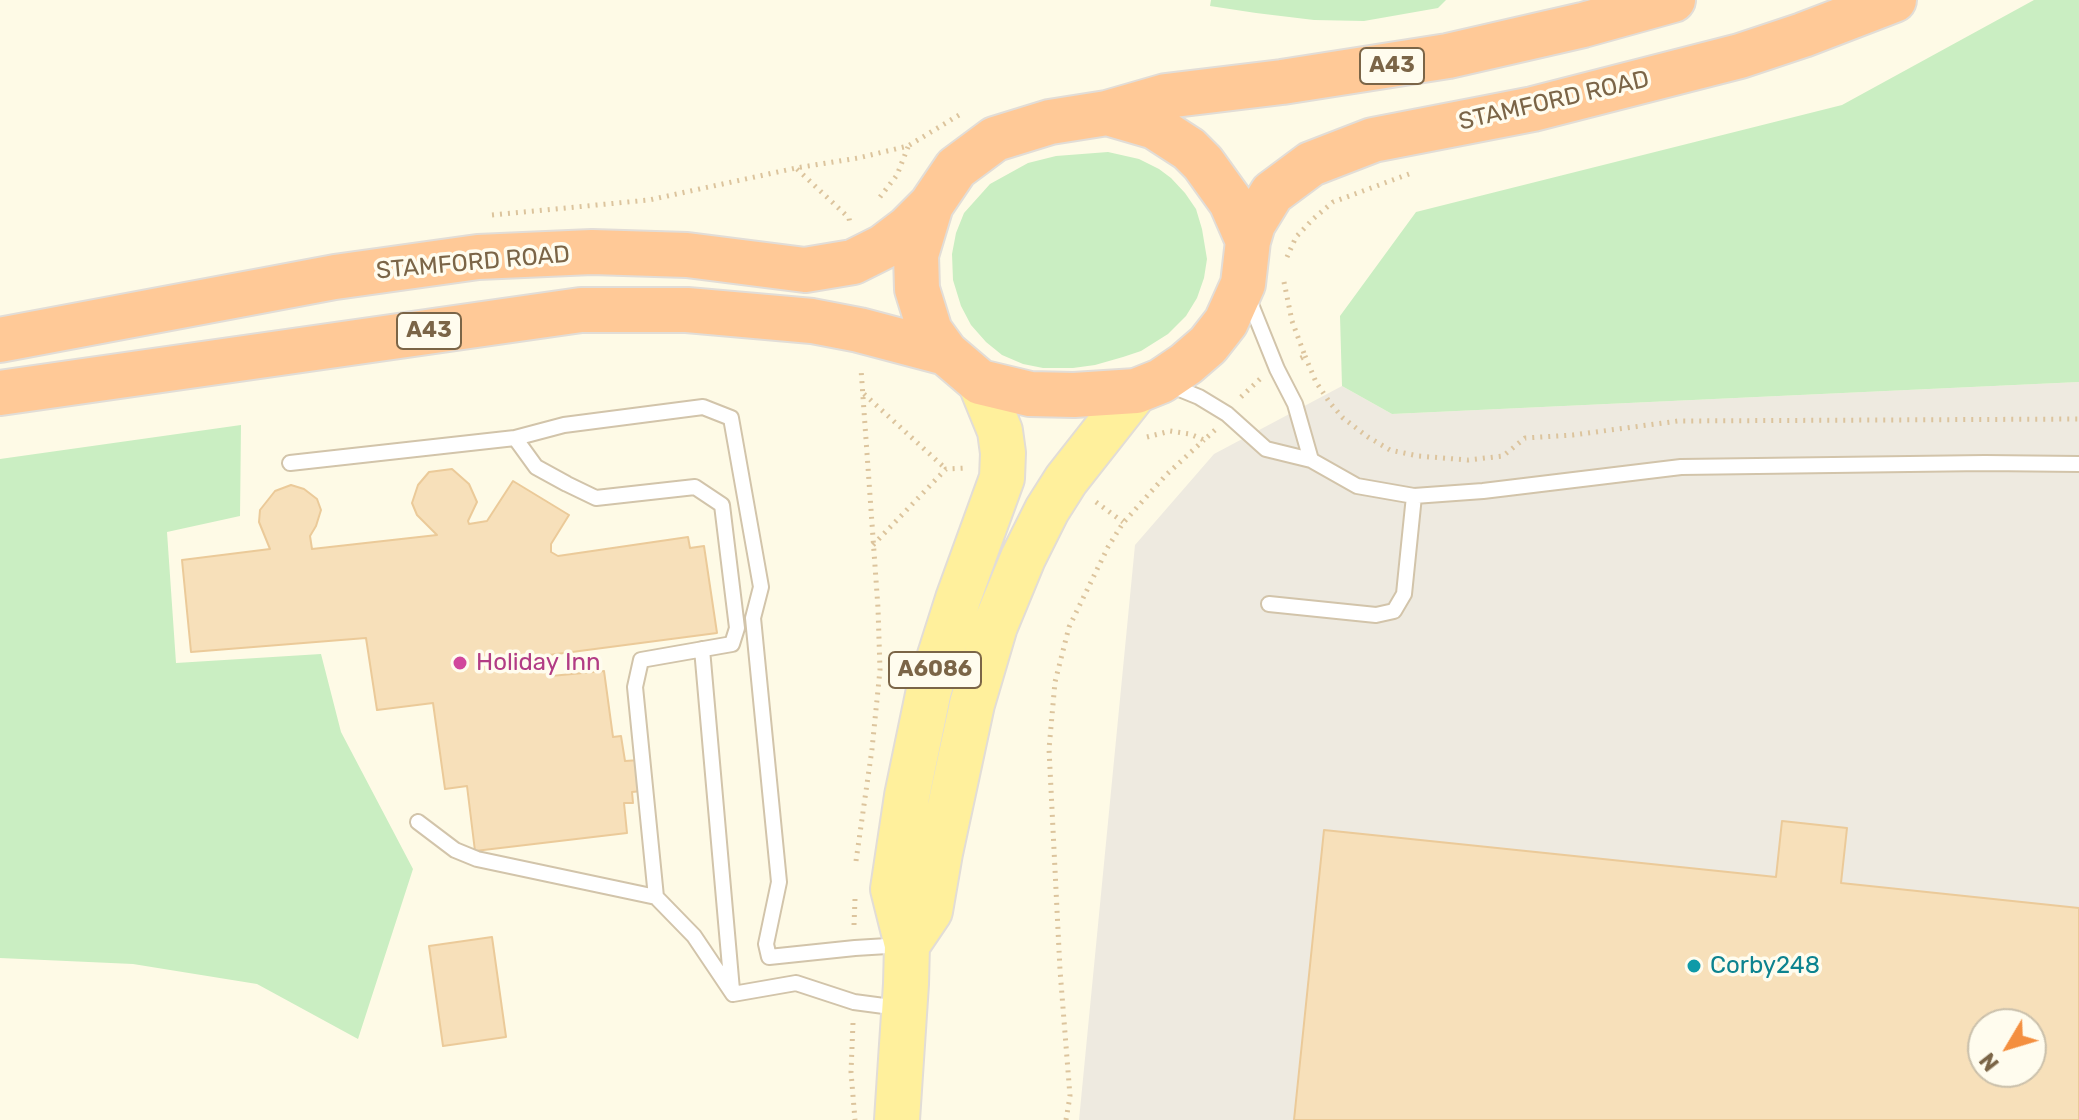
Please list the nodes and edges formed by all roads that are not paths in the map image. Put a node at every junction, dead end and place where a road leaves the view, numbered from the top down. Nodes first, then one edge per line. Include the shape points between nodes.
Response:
1 (1673, 0) edge
2 (1894, 0) edge
3 (1107, 113) junction
4 (931, 205) junction
5 (1266, 250) junction
6 (1264, 279) junction
7 (0, 340) edge
8 (946, 353) junction
9 (980, 382) junction
10 (1149, 386) junction
11 (0, 393) edge
12 (515, 438) junction
13 (1311, 460) junction
14 (290, 463) dead end
15 (2079, 464) edge
16 (1414, 496) junction
17 (1269, 604) dead end
18 (702, 649) junction
19 (418, 822) dead end
20 (656, 897) junction
21 (907, 945) junction
22 (733, 994) junction
23 (904, 1009) junction
24 (897, 1120) edge

1 - 3 highway, A43 via 1448,56 1166,96
2 - 5 highway, STAMFORD ROAD via 1740,56 1533,109 1373,140 1311,164 1272,193 1253,224
3 - 4 highway, A43 via 1050,122 995,139 956,168
3 - 5 highway, A43 via 1155,127 1189,149
4 - 7 highway, STAMFORD ROAD / A43 via 883,247 853,262 805,270 687,255 478,257 335,277
4 - 8 highway, A43 via 916,255 917,289 930,331
5 - 6 highway
6 - 10 highway via 1208,345
6 - 13 lane via 1277,369 1295,404
8 - 9 highway, A43
8 - 11 highway, A43 via 812,321 687,310 581,310
9 - 10 highway, A43 via 1030,394
9 - 21 main road, A6086 via 1000,431 1002,478 929,690 907,796 893,889
10 - 13 lane via 1199,397 1266,449
10 - 21 main road via 1066,480 1023,558 995,626 972,704 930,911
12 - 14 lane
12 - 18 lane via 536,467 596,498 695,487 722,505 737,628 732,644
12 - 21 lane via 564,425 703,407 731,418 761,587 753,618 779,882 766,944 769,957
13 - 16 lane via 1357,486
15 - 16 lane via 1681,467
16 - 17 lane via 1404,594 1394,611 1376,615
18 - 20 lane via 641,660 635,687
18 - 22 lane
19 - 20 lane via 455,850 477,859
20 - 22 lane via 694,936
21 - 23 main road, A6086
22 - 23 lane via 796,983 854,1002
23 - 24 main road, A6086

